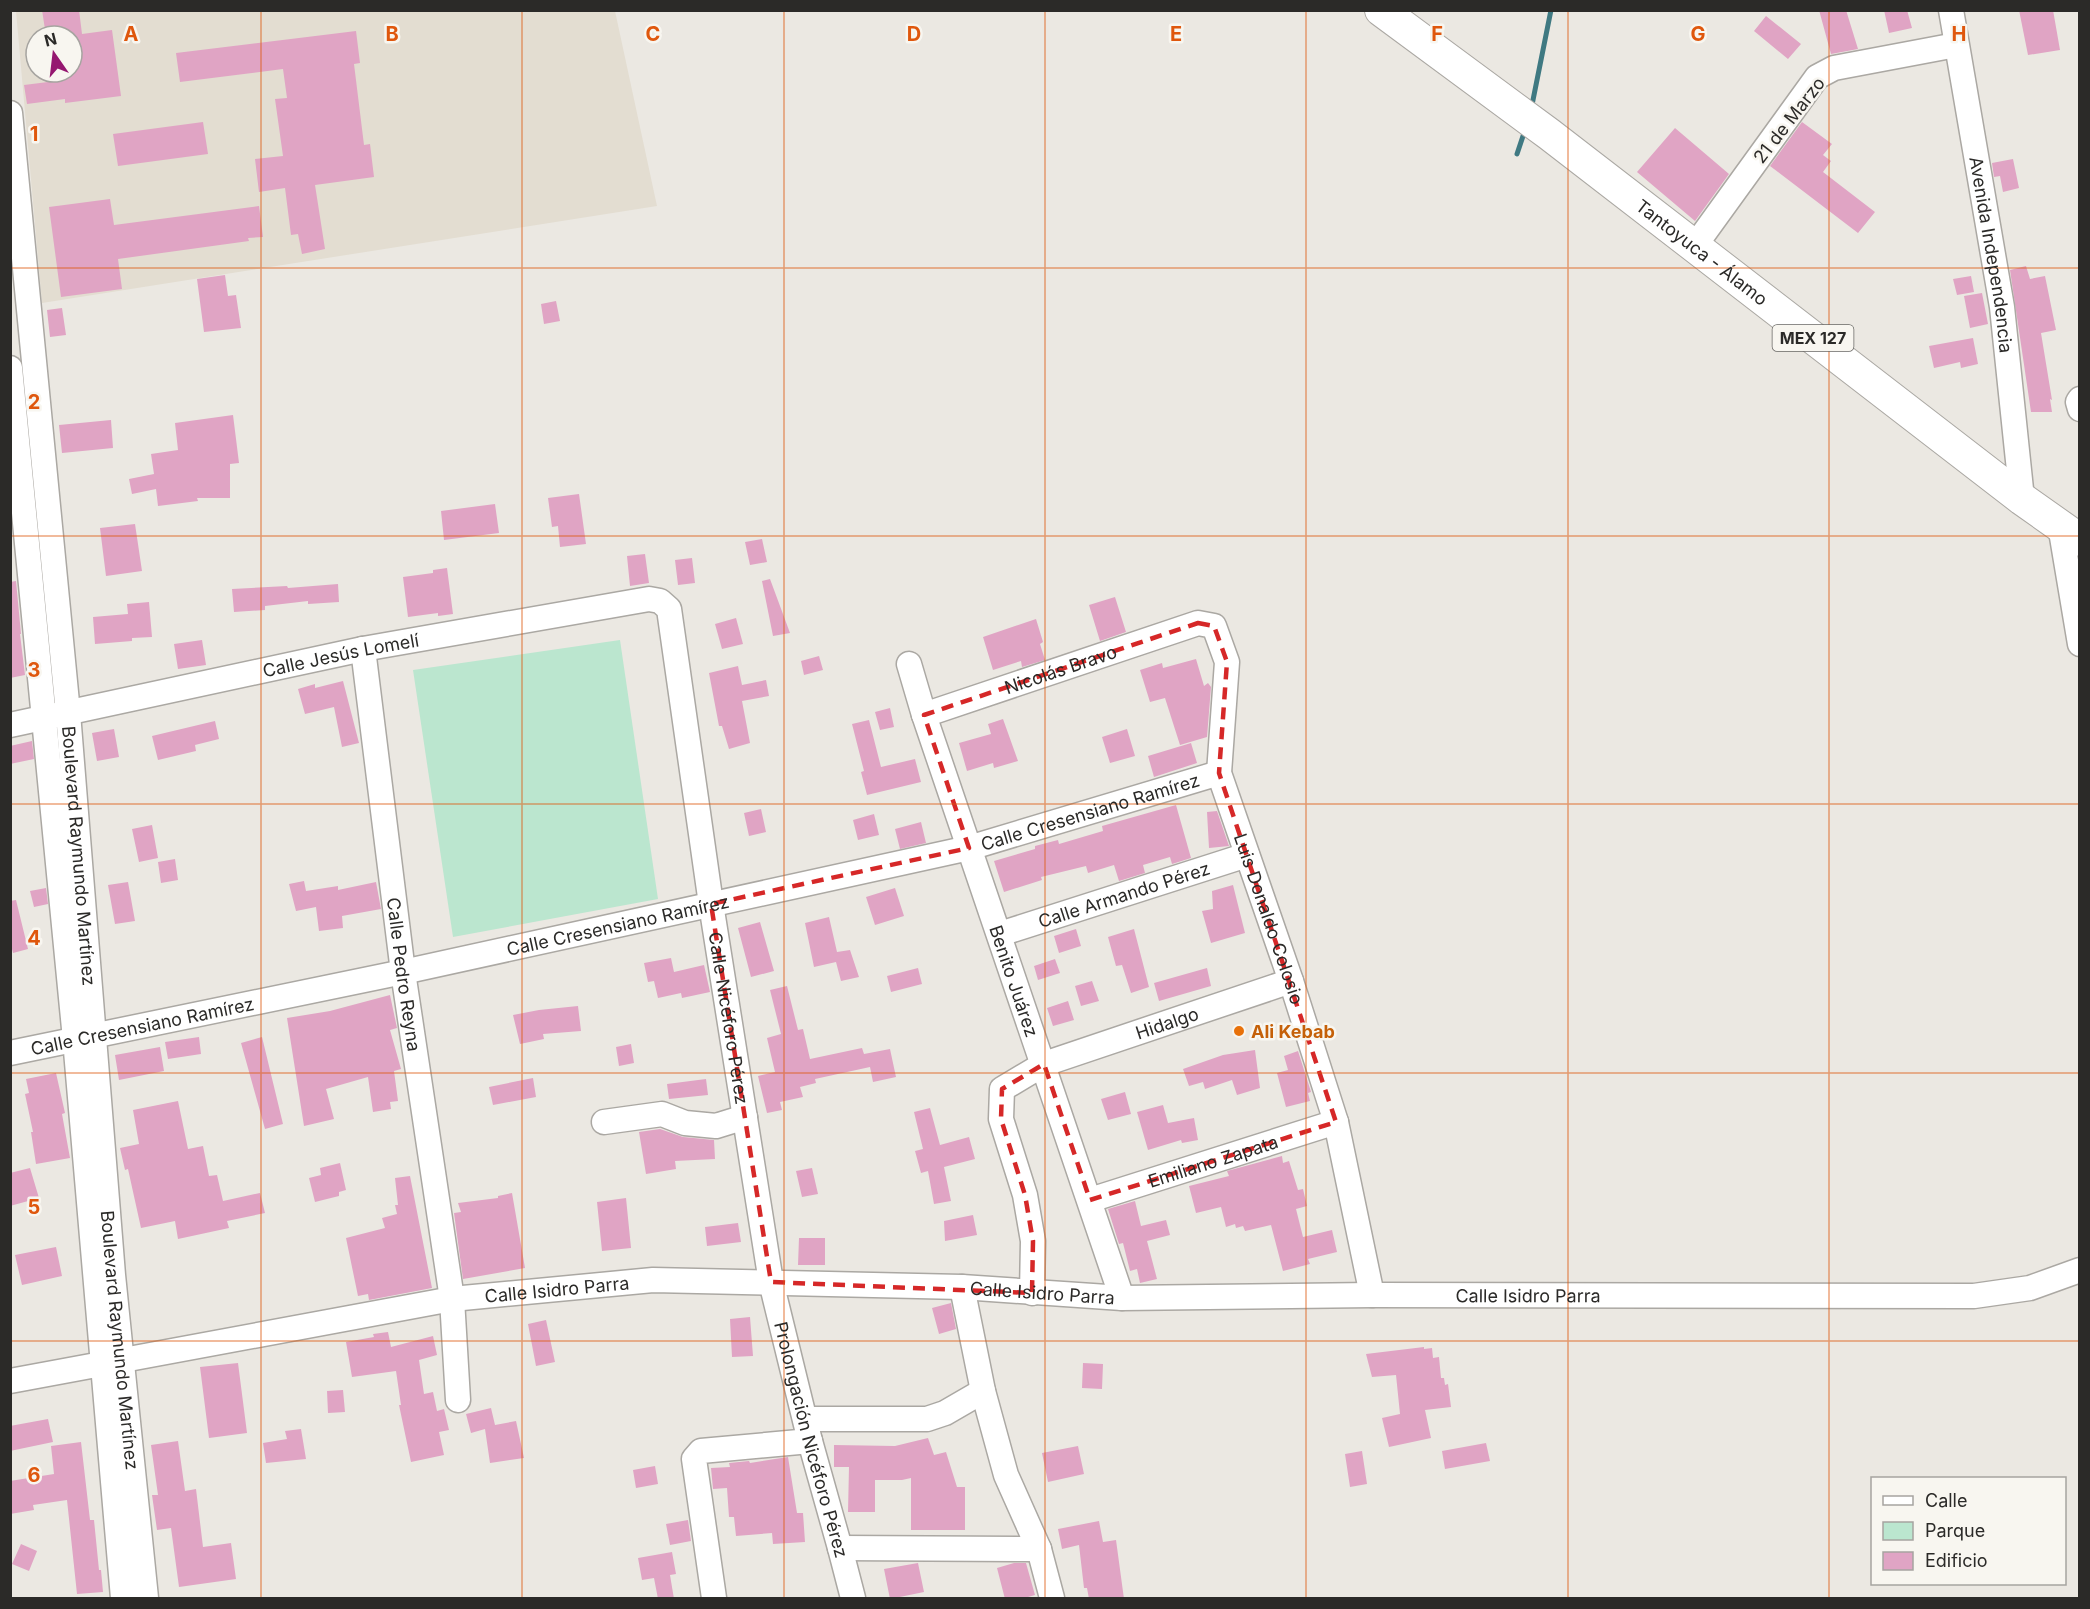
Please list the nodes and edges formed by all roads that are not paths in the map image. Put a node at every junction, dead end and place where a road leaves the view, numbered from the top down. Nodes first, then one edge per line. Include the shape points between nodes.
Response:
1 (1381, 10) edge
2 (1951, 10) edge
3 (1956, 45) junction
4 (10, 113) edge
5 (1694, 247) junction
6 (11, 373) edge
7 (35, 374) junction
8 (2079, 399) edge
9 (2079, 410) edge
10 (2022, 499) junction
11 (2070, 532) edge
12 (669, 609) joint
13 (1198, 623) joint
14 (2079, 644) edge
15 (363, 649) junction
16 (909, 664) dead end
17 (68, 714) junction
18 (924, 715) junction
19 (43, 719) junction
20 (10, 725) edge
21 (1219, 773) junction
22 (969, 848) junction
23 (1247, 855) junction
24 (711, 904) junction
25 (1000, 934) junction
26 (403, 972) junction
27 (1291, 981) junction
28 (85, 1037) junction
29 (10, 1053) edge
30 (1044, 1065) junction
31 (745, 1117) junction
32 (604, 1122) dead end
33 (1336, 1122) junction
34 (1090, 1200) junction
35 (2079, 1270) edge
36 (771, 1282) junction
37 (962, 1287) junction
38 (1032, 1293) junction
39 (1372, 1295) junction
40 (1122, 1298) junction
41 (452, 1299) junction
42 (112, 1363) junction
43 (10, 1381) edge
44 (983, 1391) junction
45 (458, 1400) dead end
46 (808, 1430) junction
47 (840, 1548) junction
48 (1040, 1549) junction
49 (123, 1599) edge
50 (146, 1599) edge
51 (714, 1599) edge
52 (852, 1599) edge
53 (1052, 1599) edge

1 - 5 main road, Tantoyuca - Álamo / MEX 127
2 - 3 street, Avenida Independencia
3 - 5 street, 21 de Marzo via 1834,68 1817,78
3 - 10 street, Avenida Independencia via 2002,307
4 - 7 street, Boulevard Raymundo Martínez
5 - 10 main road, Tantoyuca - Álamo / MEX 127
6 - 7 street
6 - 19 street, Boulevard Raymundo Martínez
7 - 17 street, Boulevard Raymundo Martínez
8 - 9 street
10 - 11 main road, Tantoyuca - Álamo / MEX 127
11 - 14 street
12 - 15 street, Calle Jesús Lomelí via 650,599
12 - 24 street, Calle Nicéforo Pérez
13 - 18 street, Nicolás Bravo
13 - 21 street, Luis Donaldo Colosio via 1214,626 1227,662
15 - 17 street, Calle Jesús Lomelí
15 - 26 street, Calle Pedro Reyna
16 - 18 street, Benito Juárez
17 - 19 street, Calle Jesús Lomelí
17 - 28 street, Boulevard Raymundo Martínez
18 - 22 street, Benito Juárez
19 - 20 street, Calle Jesús Lomelí
19 - 28 street, Boulevard Raymundo Martínez
21 - 22 street, Calle Cresensiano Ramírez
21 - 23 street, Luis Donaldo Colosio
22 - 24 street, Calle Cresensiano Ramírez
22 - 25 street, Benito Juárez
23 - 25 street, Calle Armando Pérez
23 - 27 street, Luis Donaldo Colosio
24 - 26 street, Calle Cresensiano Ramírez
24 - 31 street, Calle Nicéforo Pérez
25 - 30 street, Benito Juárez
26 - 28 street, Calle Cresensiano Ramírez
26 - 41 street, Calle Pedro Reyna
27 - 30 street, Hidalgo
27 - 33 street, Luis Donaldo Colosio
28 - 29 street, Calle Cresensiano Ramírez
28 - 42 street, Boulevard Raymundo Martínez
30 - 34 street, Benito Juárez
30 - 38 street, Hidalgo via 1002,1089 1001,1119 1025,1195 1033,1241
31 - 32 street via 716,1126 685,1123 662,1114
31 - 36 street, Calle Nicéforo Pérez
33 - 34 street, Emiliano Zapata
33 - 39 street, Luis Donaldo Colosio
34 - 40 street, Benito Juárez
35 - 39 street, Calle Isidro Parra via 2030,1288 1974,1296
36 - 37 street, Calle Isidro Parra
36 - 41 street, Calle Isidro Parra via 653,1280
36 - 46 street, Prolongación Nicéforo Pérez
37 - 38 street, Calle Isidro Parra
37 - 44 street
38 - 40 street, Calle Isidro Parra
39 - 40 street, Calle Isidro Parra
41 - 42 street, Calle Isidro Parra
41 - 45 street, Calle Pedro Reyna
42 - 43 street, Calle Isidro Parra
42 - 49 street, Boulevard Raymundo Martínez
42 - 50 street, Boulevard Raymundo Martínez
44 - 46 street via 927,1419
44 - 48 street via 1006,1474
46 - 47 street, Prolongación Nicéforo Pérez
46 - 51 street via 701,1451 694,1459
47 - 48 street
47 - 52 street, Prolongación Nicéforo Pérez
48 - 53 street

